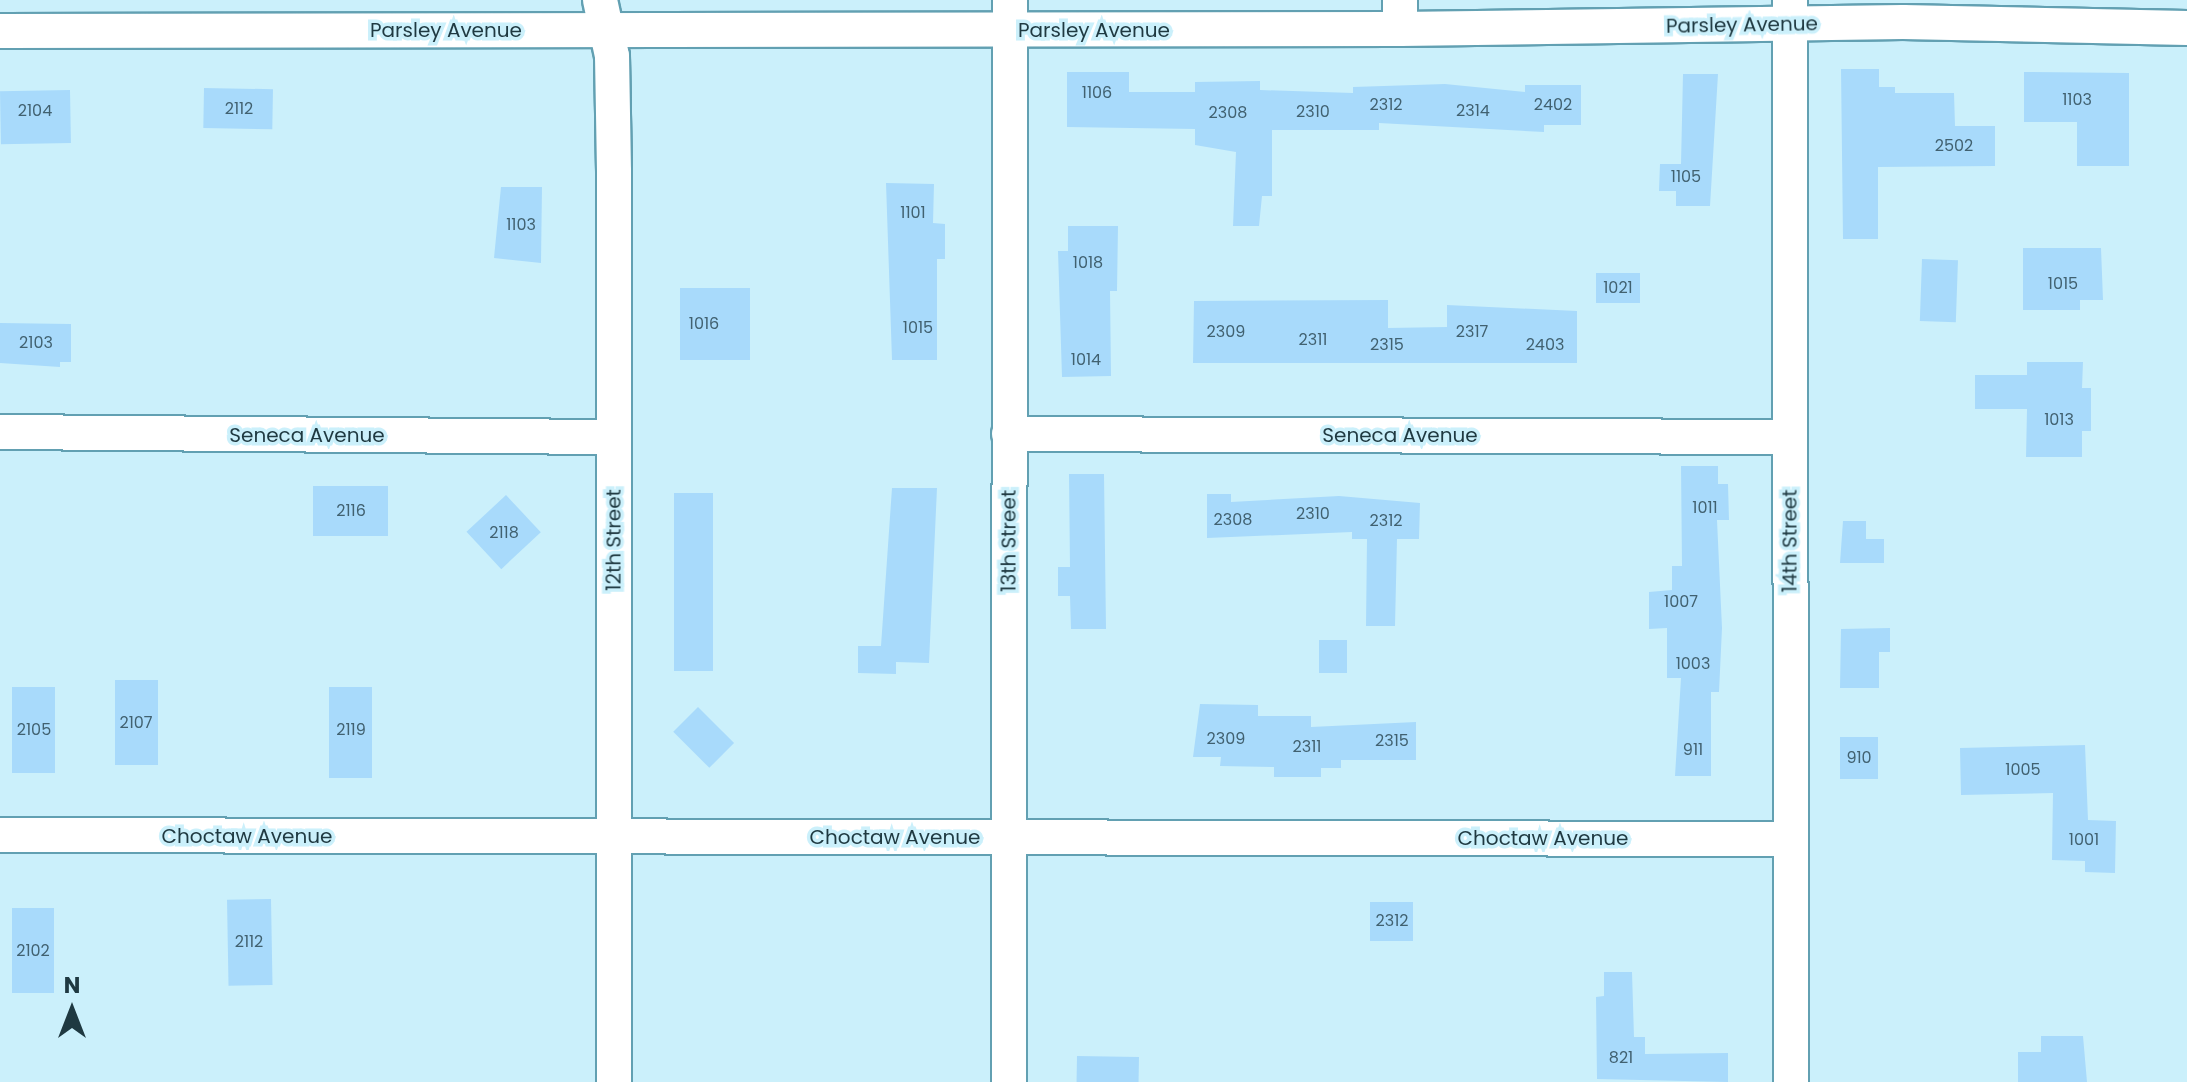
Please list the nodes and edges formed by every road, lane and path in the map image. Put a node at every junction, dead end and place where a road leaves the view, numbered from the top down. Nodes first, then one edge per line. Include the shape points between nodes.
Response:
1 (1790, 12) edge
2 (604, 15) edge
3 (1010, 15) edge
4 (1400, 15) edge
5 (2187, 28) edge
6 (0, 31) edge
7 (0, 432) edge
8 (1009, 434) junction
9 (614, 437) junction
10 (1790, 437) junction
11 (0, 835) edge
12 (614, 836) junction
13 (1009, 837) junction
14 (1791, 839) junction
15 (614, 1082) edge
16 (1009, 1082) edge
17 (1791, 1082) edge

1 - 4 street, Parsley Avenue
1 - 5 street, Parsley Avenue
1 - 10 street, 14th Street
2 - 3 street, Parsley Avenue
2 - 6 street, Parsley Avenue
2 - 9 street, 12th Street
3 - 4 street, Parsley Avenue
3 - 8 street, 13th Street
7 - 9 street, Seneca Avenue
8 - 10 street, Seneca Avenue
8 - 13 street, 13th Street
9 - 12 street, 12th Street
10 - 14 street, 14th Street
11 - 12 street, Choctaw Avenue
12 - 13 street, Choctaw Avenue
12 - 15 street, 12th Street
13 - 14 street, Choctaw Avenue
13 - 16 street, 13th Street
14 - 17 street, 14th Street

